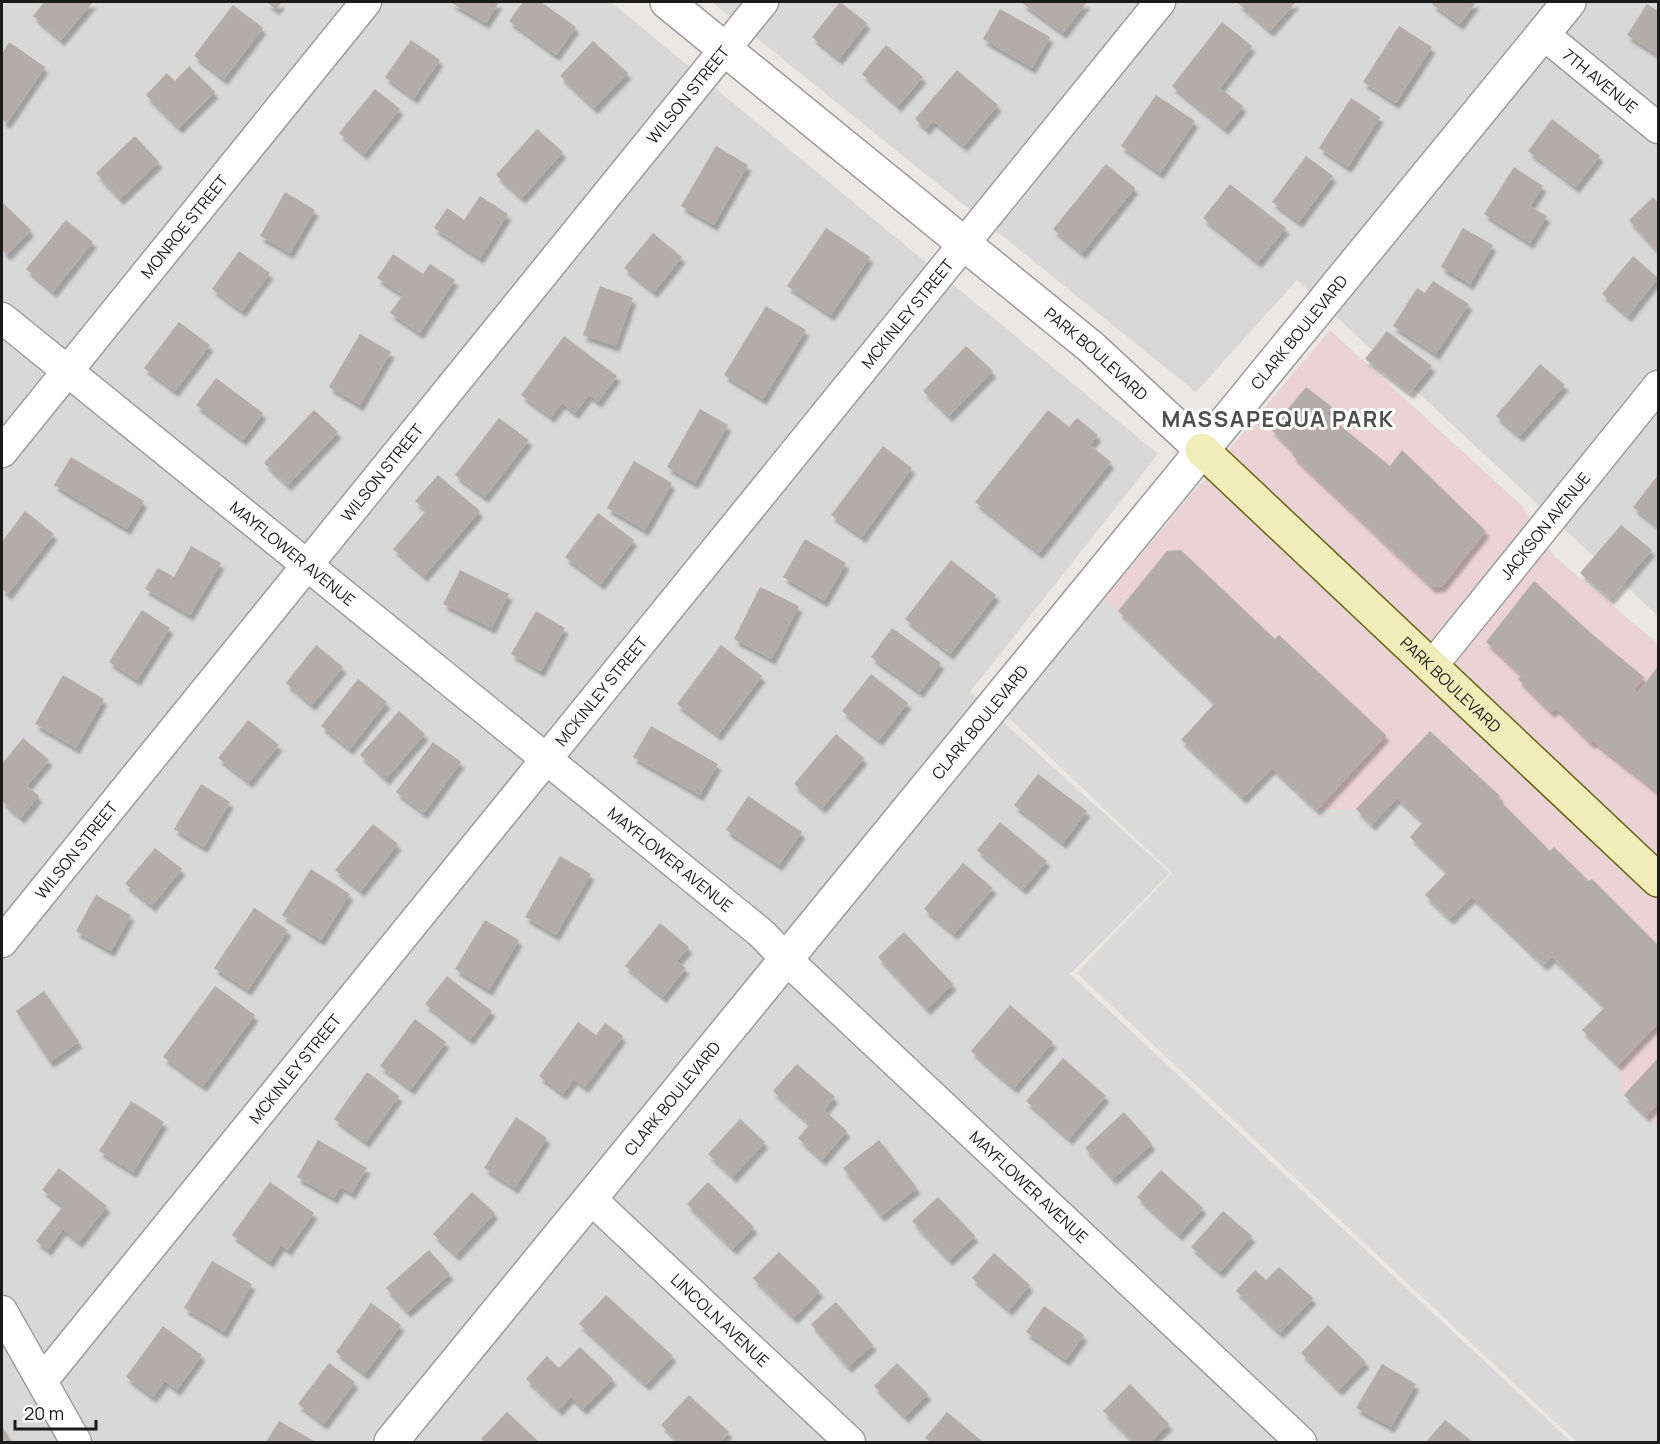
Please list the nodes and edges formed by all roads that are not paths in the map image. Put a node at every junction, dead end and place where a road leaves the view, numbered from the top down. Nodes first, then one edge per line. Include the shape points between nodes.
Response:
1 (366, 2) edge
2 (667, 2) edge
3 (763, 2) edge
4 (1160, 2) edge
5 (1569, 2) edge
6 (1543, 34) junction
7 (725, 49) junction
8 (1659, 128) edge
9 (964, 243) junction
10 (2, 318) edge
11 (67, 371) junction
12 (1659, 386) edge
13 (1202, 450) junction
14 (2, 452) edge
15 (307, 565) junction
16 (1432, 666) junction
17 (546, 759) junction
18 (1658, 879) edge
19 (2, 942) edge
20 (786, 959) junction
21 (591, 1199) junction
22 (2, 1311) edge
23 (42, 1382) junction
24 (396, 1441) edge
25 (76, 1443) edge
26 (850, 1443) edge
27 (1300, 1443) edge

1 - 11 street, MONROE STREET
2 - 7 street, PARK BOULEVARD
3 - 7 street, WILSON STREET
4 - 9 street, MCKINLEY STREET
5 - 6 street, CLARK BOULEVARD
6 - 8 street, 7TH AVENUE
6 - 13 street, CLARK BOULEVARD
7 - 9 street, PARK BOULEVARD
7 - 15 street, WILSON STREET
9 - 13 street, PARK BOULEVARD via 1091,347
9 - 17 street, MCKINLEY STREET
10 - 11 street, MAYFLOWER AVENUE
11 - 14 street, MONROE STREET
11 - 15 street, MAYFLOWER AVENUE
12 - 16 street, JACKSON AVENUE
13 - 16 main road, PARK BOULEVARD
13 - 20 street, CLARK BOULEVARD
15 - 17 street, MAYFLOWER AVENUE
15 - 19 street, WILSON STREET
16 - 18 main road, PARK BOULEVARD
17 - 20 street, MAYFLOWER AVENUE via 762,933
17 - 23 street, MCKINLEY STREET
20 - 21 street, CLARK BOULEVARD
20 - 27 street, MAYFLOWER AVENUE
21 - 24 street, CLARK BOULEVARD
21 - 26 street, LINCOLN AVENUE
22 - 23 street
23 - 25 street

